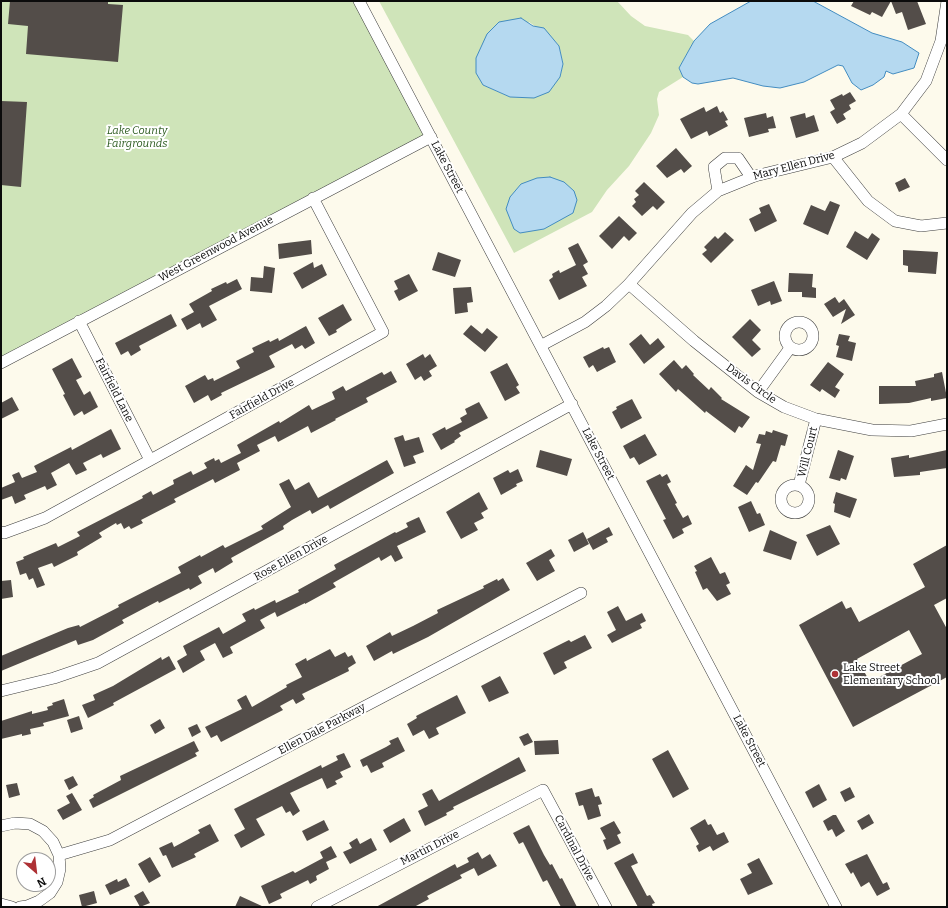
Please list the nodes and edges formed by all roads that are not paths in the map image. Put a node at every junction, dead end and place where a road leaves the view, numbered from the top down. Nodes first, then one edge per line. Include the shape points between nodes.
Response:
1 (359, 1) edge
2 (947, 1) edge
3 (901, 114) junction
4 (431, 138) junction
5 (833, 157) junction
6 (947, 160) edge
7 (751, 177) junction
8 (718, 191) junction
9 (313, 198) junction
10 (947, 223) edge
11 (629, 284) junction
12 (79, 321) junction
13 (542, 345) junction
14 (790, 348) dead end
15 (1, 363) edge
16 (758, 392) junction
17 (572, 404) junction
18 (816, 419) junction
19 (947, 424) edge
20 (150, 460) junction
21 (799, 486) dead end
22 (2, 535) edge
23 (581, 593) dead end
24 (1, 691) edge
25 (543, 790) joint
26 (1, 826) edge
27 (59, 855) junction
28 (1, 904) edge
29 (12, 907) edge
30 (20, 907) edge
31 (317, 907) edge
32 (606, 907) edge
33 (836, 907) edge

1 - 4 street, Lake Street
2 - 3 street, Mary Ellen Drive via 941,41 926,81
3 - 5 street, Mary Ellen Drive via 862,143
3 - 6 street
4 - 9 street, West Greenwood Avenue
4 - 13 street, Lake Street
5 - 7 street, Mary Ellen Drive
5 - 10 street via 868,201 895,221 922,226
7 - 8 street, Mary Ellen Drive
7 - 8 street via 738,158 725,158 714,166
8 - 11 street, Mary Ellen Drive via 692,213
9 - 12 street, West Greenwood Avenue
9 - 20 street, Fairfield Drive via 383,332
11 - 13 street, Mary Ellen Drive via 585,322
11 - 16 street, Davis Circle
12 - 15 street, West Greenwood Avenue
12 - 20 street, Fairfield Lane
13 - 17 street, Lake Street
14 - 16 street
16 - 18 street, Davis Circle via 784,407
17 - 24 street, Rose Ellen Drive via 98,663 54,678
17 - 33 street, Lake Street
18 - 19 street, Davis Circle via 872,430 911,431
18 - 21 street, Will Court
20 - 22 street, Fairfield Drive via 45,518
23 - 27 street, Ellen Dale Parkway via 110,840
25 - 31 street, Martin Drive
25 - 32 street, Cardinal Drive
26 - 27 street via 15,823 30,824 43,831 53,842
27 - 30 street via 60,869 57,882 50,893 39,901
28 - 29 street

